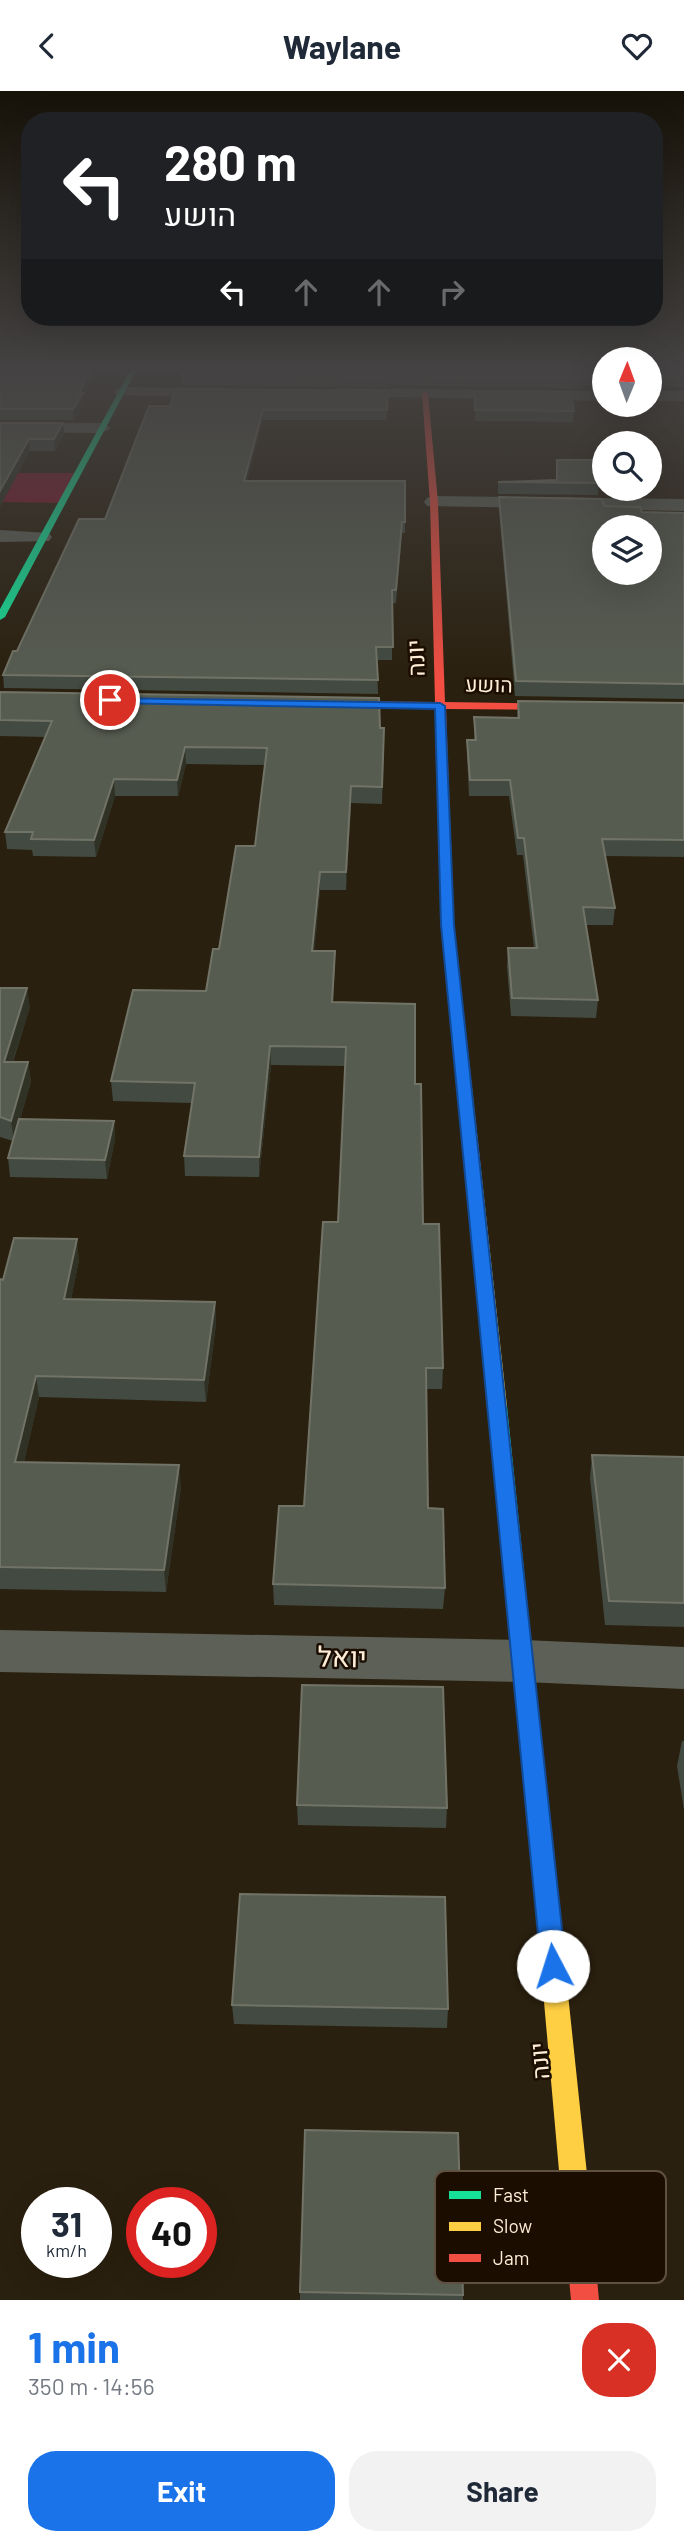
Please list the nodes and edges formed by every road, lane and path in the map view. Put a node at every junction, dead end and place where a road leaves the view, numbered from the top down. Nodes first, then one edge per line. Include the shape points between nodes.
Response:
1 (78, 472) edge
2 (432, 472) edge
3 (434, 502) junction
4 (684, 505) edge
5 (0, 536) edge
6 (42, 537) junction
7 (0, 617) edge
8 (316, 704) edge
9 (440, 706) junction
10 (589, 708) edge
11 (0, 1651) edge
12 (524, 1661) junction
13 (684, 1668) edge
14 (573, 2171) edge

1 - 6 street
2 - 3 street, יונה
3 - 4 street
3 - 9 street, יונה
5 - 6 street
6 - 7 street
8 - 9 street, הושע
9 - 10 street, הושע
9 - 12 street, יונה via 448,925
11 - 12 street, יואל
12 - 13 street, יואל
12 - 14 street, יונה

